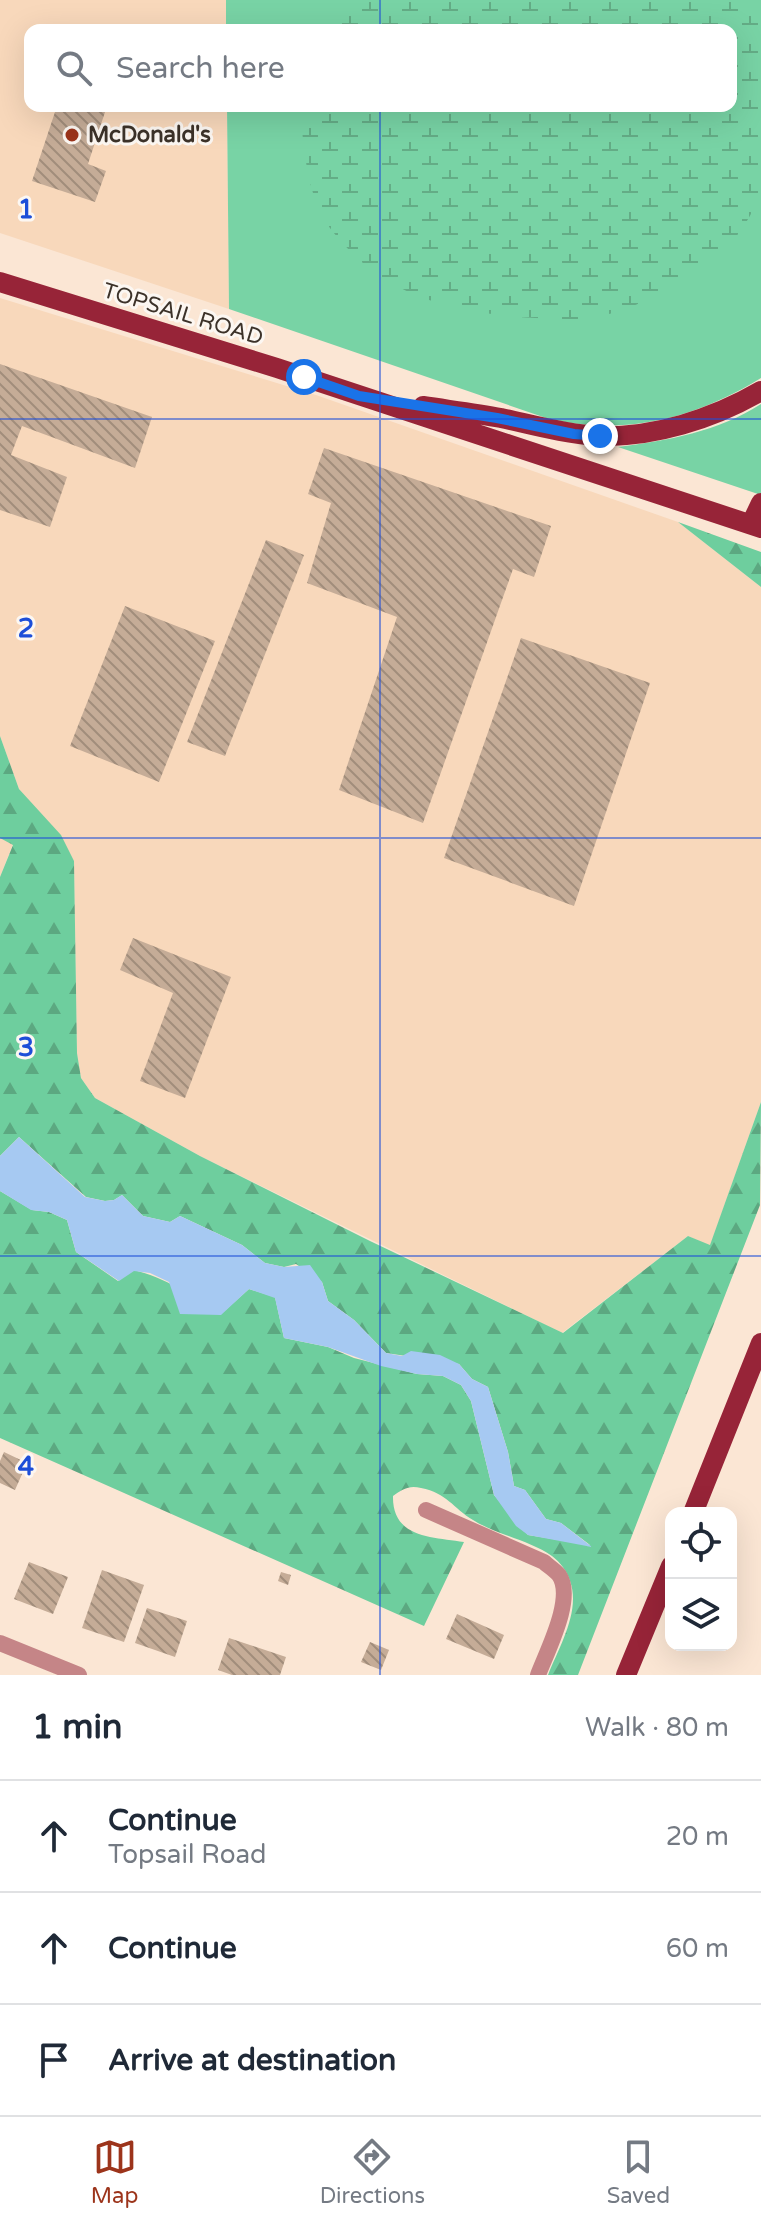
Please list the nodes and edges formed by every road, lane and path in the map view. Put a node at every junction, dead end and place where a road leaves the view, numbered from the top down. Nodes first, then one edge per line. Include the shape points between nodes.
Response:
1 (0, 282) edge
2 (761, 391) edge
3 (359, 396) junction
4 (761, 503) edge
5 (756, 526) edge
6 (761, 1343) edge
7 (695, 1507) edge
8 (426, 1510) dead end
9 (666, 1579) edge
10 (0, 1643) edge
11 (79, 1675) edge
12 (538, 1675) edge
13 (626, 1675) edge

1 - 3 main road, TOPSAIL ROAD
2 - 3 main road via 679,425 600,436
3 - 5 main road, TOPSAIL ROAD
4 - 5 main road
6 - 7 main road
8 - 12 street via 544,1562 559,1574 564,1602
9 - 13 main road
10 - 11 street

